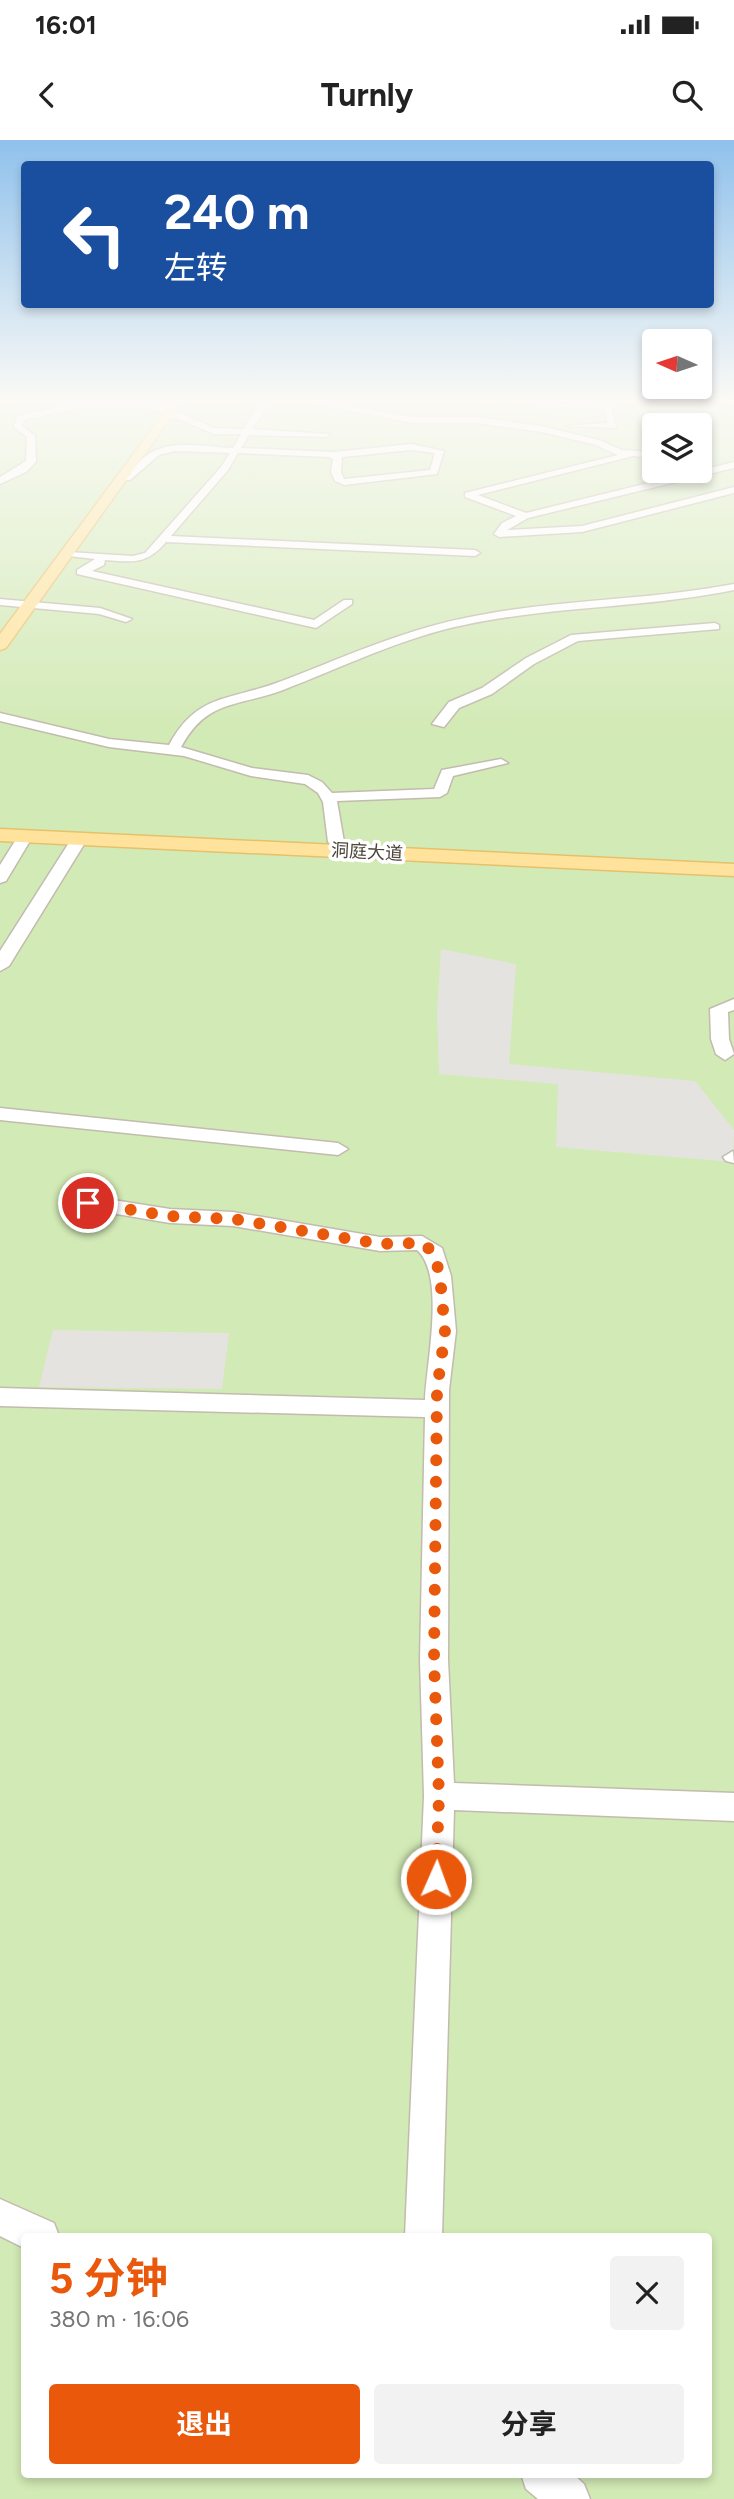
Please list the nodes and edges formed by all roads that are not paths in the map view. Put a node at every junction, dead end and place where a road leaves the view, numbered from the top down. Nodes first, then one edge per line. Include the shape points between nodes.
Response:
1 (93, 512) edge
2 (95, 512) edge
3 (187, 512) edge
4 (514, 512) edge
5 (540, 512) edge
6 (650, 512) edge
7 (525, 516) junction
8 (163, 539) junction
9 (475, 553) dead end
10 (72, 554) dead end
11 (100, 556) junction
12 (734, 587) edge
13 (0, 602) edge
14 (348, 602) dead end
15 (26, 604) junction
16 (126, 619) dead end
17 (715, 626) dead end
18 (0, 635) edge
19 (0, 645) edge
20 (0, 717) edge
21 (439, 724) dead end
22 (173, 750) junction
23 (501, 763) dead end
24 (328, 797) junction
25 (0, 828) edge
26 (0, 835) edge
27 (26, 836) junction
28 (80, 838) junction
29 (336, 842) junction
30 (734, 861) edge
31 (734, 870) edge
32 (0, 878) edge
33 (0, 966) edge
34 (734, 1004) edge
35 (725, 1054) dead end
36 (0, 1114) edge
37 (338, 1149) dead end
38 (88, 1203) dead end
39 (0, 1397) edge
40 (437, 1409) junction
41 (439, 1796) junction
42 (734, 1807) edge
43 (0, 2217) edge
44 (35, 2233) edge
45 (424, 2233) edge
46 (545, 2478) edge
47 (569, 2499) edge

1 - 15 main road
2 - 15 main road
3 - 8 street
4 - 7 street
5 - 7 street
6 - 7 street via 582,530 499,534
8 - 9 street
8 - 11 street via 149,555 133,559
10 - 11 street
11 - 14 street via 100,563 81,572 316,624
12 - 22 street via 679,599 509,614 430,631 265,692 200,709
13 - 15 street
15 - 16 street via 100,611
15 - 18 main road
15 - 19 main road
17 - 21 street via 575,638 530,661 487,691 454,705
20 - 22 street via 109,743
22 - 24 street via 258,774 316,783
23 - 24 street via 447,773 440,793
24 - 29 street
25 - 29 main road, 洞庭大道
26 - 27 main road, 洞庭大道
27 - 28 main road, 洞庭大道
27 - 32 street
28 - 31 main road, 洞庭大道
28 - 33 street
29 - 30 main road, 洞庭大道
34 - 35 street via 719,1009
36 - 37 street
38 - 40 street via 170,1216 247,1221 380,1244 422,1243 434,1253 440,1276 445,1332
39 - 40 street
40 - 41 street via 434,1660
41 - 42 street
41 - 45 street
43 - 44 street
46 - 47 street

